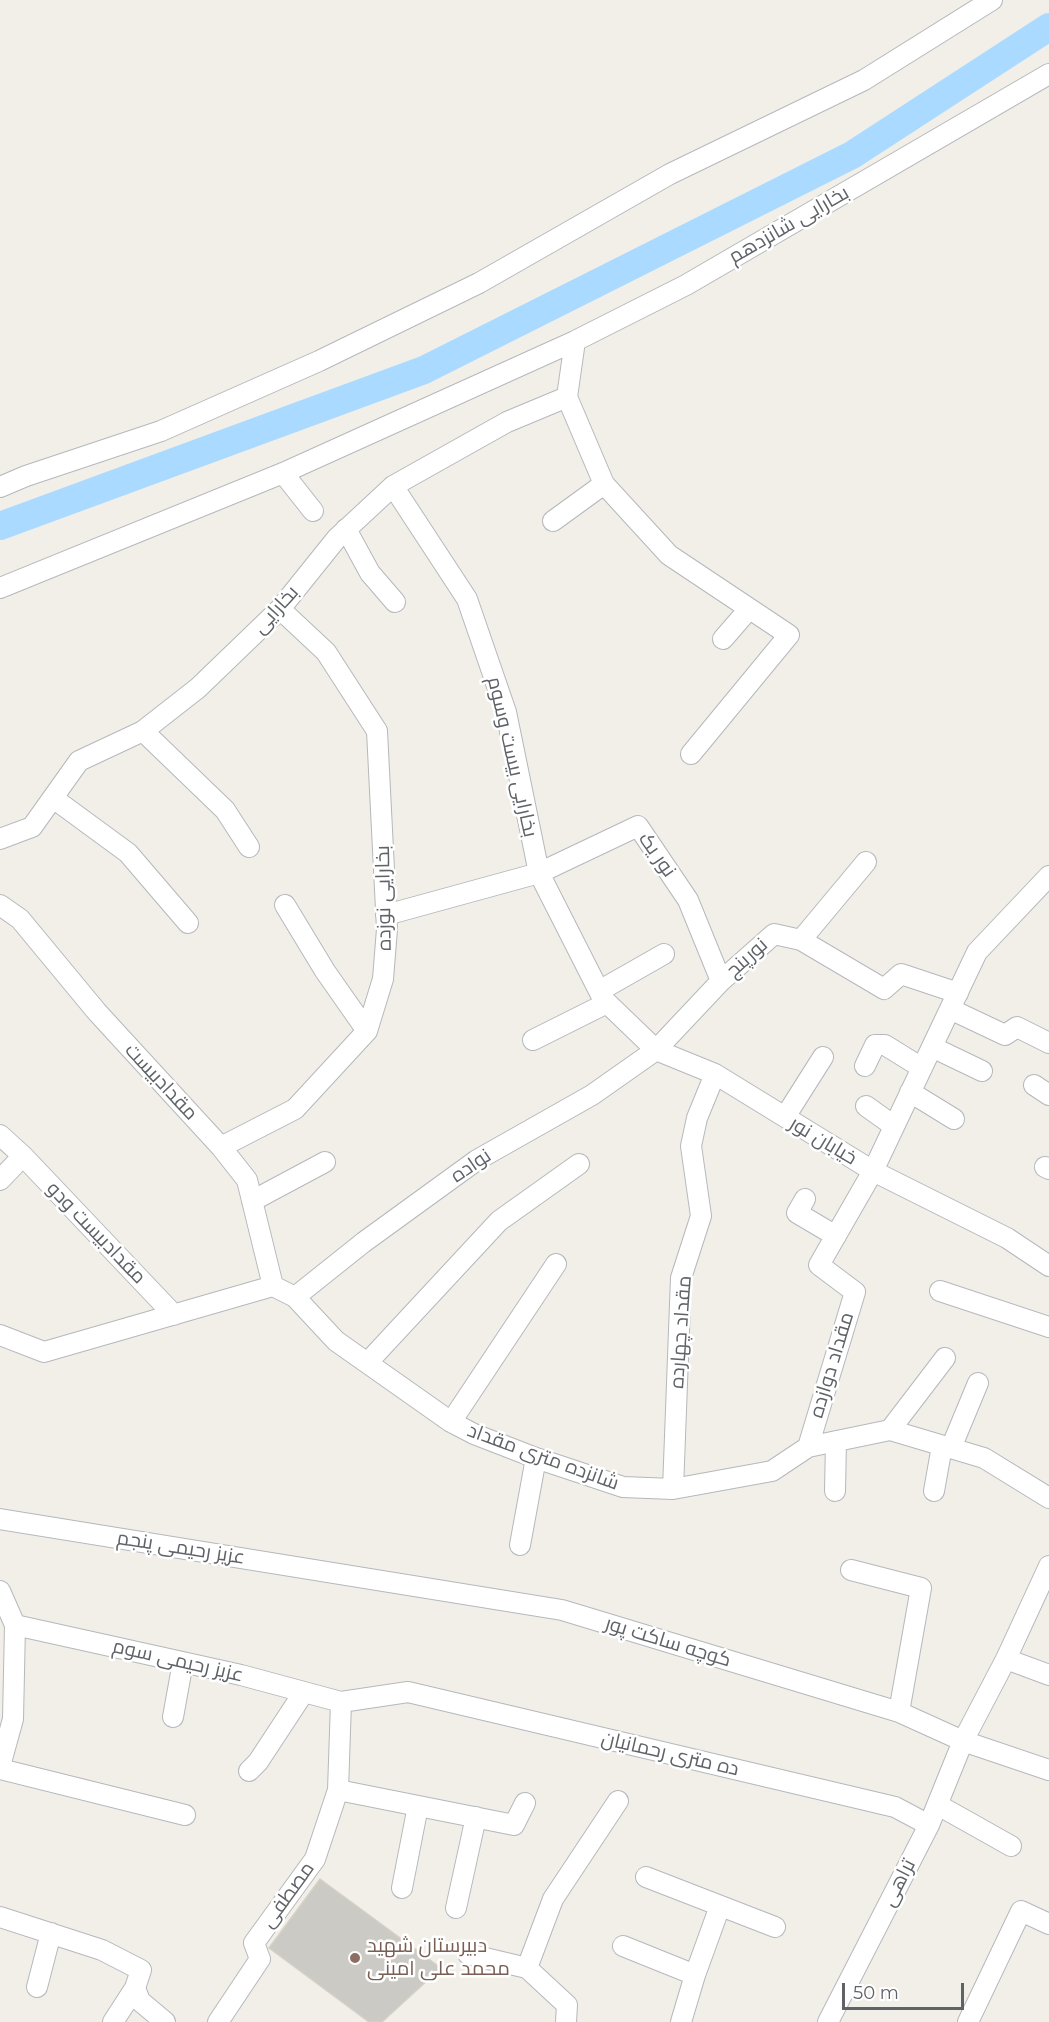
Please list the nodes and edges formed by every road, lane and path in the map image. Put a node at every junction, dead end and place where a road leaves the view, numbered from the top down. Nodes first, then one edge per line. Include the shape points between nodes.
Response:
1 (992, 0) edge
2 (1049, 74) edge
3 (575, 340) junction
4 (567, 397) junction
5 (283, 473) junction
6 (604, 484) junction
7 (393, 486) junction
8 (0, 487) edge
9 (313, 511) dead end
10 (552, 521) dead end
11 (346, 529) junction
12 (0, 588) edge
13 (394, 602) dead end
14 (280, 609) junction
15 (749, 609) junction
16 (723, 639) dead end
17 (143, 731) junction
18 (691, 754) dead end
19 (53, 798) junction
20 (0, 839) edge
21 (249, 847) dead end
22 (866, 862) dead end
23 (539, 873) junction
24 (1049, 876) edge
25 (0, 904) edge
26 (285, 905) dead end
27 (386, 915) junction
28 (188, 923) dead end
29 (801, 940) junction
30 (664, 954) dead end
31 (722, 981) junction
32 (603, 997) junction
33 (954, 1001) junction
34 (367, 1031) junction
35 (533, 1040) dead end
36 (1049, 1043) edge
37 (932, 1047) junction
38 (656, 1050) junction
39 (823, 1058) dead end
40 (865, 1065) dead end
41 (922, 1068) junction
42 (981, 1071) dead end
43 (715, 1074) junction
44 (910, 1092) junction
45 (866, 1106) dead end
46 (785, 1118) junction
47 (954, 1119) dead end
48 (894, 1126) junction
49 (0, 1135) edge
50 (221, 1146) junction
51 (20, 1154) junction
52 (325, 1162) dead end
53 (579, 1164) dead end
54 (873, 1171) junction
55 (0, 1180) edge
56 (805, 1199) dead end
57 (252, 1201) junction
58 (836, 1236) junction
59 (556, 1264) dead end
60 (1049, 1266) edge
61 (273, 1286) junction
62 (940, 1291) dead end
63 (296, 1297) junction
64 (174, 1315) junction
65 (1049, 1327) edge
66 (0, 1335) edge
67 (945, 1358) dead end
68 (368, 1362) junction
69 (978, 1383) dead end
70 (451, 1422) junction
71 (890, 1430) junction
72 (836, 1441) junction
73 (808, 1447) junction
74 (947, 1447) junction
75 (536, 1458) junction
76 (673, 1489) junction
77 (835, 1491) dead end
78 (934, 1491) dead end
79 (1047, 1494) edge
80 (0, 1519) edge
81 (520, 1545) dead end
82 (1049, 1566) edge
83 (851, 1570) dead end
84 (363, 1577) joint
85 (0, 1591) edge
86 (15, 1625) junction
87 (1006, 1659) junction
88 (183, 1662) junction
89 (1049, 1675) edge
90 (311, 1688) junction
91 (341, 1702) junction
92 (899, 1712) junction
93 (173, 1717) dead end
94 (963, 1741) junction
95 (0, 1768) edge
96 (1049, 1770) edge
97 (249, 1771) dead end
98 (338, 1790) junction
99 (618, 1801) dead end
100 (525, 1803) dead end
101 (938, 1805) junction
102 (418, 1806) junction
103 (185, 1815) dead end
104 (476, 1817) junction
105 (929, 1825) junction
106 (1011, 1846) dead end
107 (645, 1877) dead end
108 (402, 1888) dead end
109 (720, 1906) junction
110 (456, 1908) dead end
111 (0, 1917) edge
112 (1049, 1924) edge
113 (775, 1927) dead end
114 (51, 1933) junction
115 (623, 1946) dead end
116 (468, 1954) dead end
117 (527, 1968) junction
118 (695, 1975) junction
119 (37, 1988) dead end
120 (135, 1988) junction
121 (113, 2022) edge
122 (165, 2022) edge
123 (218, 2022) edge
124 (566, 2022) edge
125 (681, 2022) edge
126 (828, 2022) edge
127 (968, 2022) edge

1 - 8 street via 864,80 670,174 458,293 160,432
2 - 3 street, بخارایی شانزدهم via 686,285
3 - 4 street
3 - 5 street, بخارایی شانزدهم
4 - 6 street
4 - 7 street, بخارایی via 507,422
5 - 9 street
5 - 12 street, بخارایی شانزدهم
6 - 10 street
6 - 15 street via 669,555
7 - 11 street, بخارایی
7 - 23 street, بخارایی بیست وسوم via 468,599 506,712
11 - 13 street via 370,573
11 - 14 street, بخارایی
14 - 17 street, بخارایی via 198,688
14 - 27 street, بخارایی نوزده via 326,652 377,731
15 - 16 street
15 - 18 street via 789,636
17 - 19 street, بخارایی via 79,761
17 - 21 street via 225,810
19 - 20 street, بخارایی via 32,827
19 - 28 street via 128,854
22 - 29 street
23 - 27 street
23 - 31 street, نور یک via 638,826 688,900
23 - 32 street, خیابان نور
24 - 33 street, خیابان نور via 977,952
25 - 50 street, مقدادبیست via 20,919 97,1012
26 - 34 street
27 - 34 street, بخارایی نوزده via 383,979
29 - 31 street, نورپنج via 774,934
29 - 33 street via 884,989 901,974
30 - 32 street
31 - 38 street, نورپنج
32 - 35 street
32 - 38 street, خیابان نور
33 - 36 street via 1005,1035 1017,1027
33 - 37 street, خیابان نور
34 - 50 street, بخارایی نوزده via 295,1109
37 - 41 street, خیابان نور
37 - 42 street
38 - 43 street, خیابان نور
38 - 63 street, نواده via 592,1095 477,1160
39 - 46 street
40 - 41 street via 875,1045 885,1045
41 - 44 street, خیابان نور
43 - 46 street, خیابان نور
43 - 76 street, مقداد چهارده via 697,1118 691,1146 701,1216 681,1278
44 - 47 street
44 - 48 street, خیابان نور
45 - 48 street
46 - 54 street, خیابان نور
48 - 54 street, خیابان نور
49 - 51 street, مقدادبیست ودو
50 - 57 street, مقدادبیست via 247,1180
51 - 55 street
51 - 64 street, مقدادبیست ودو
52 - 57 street
53 - 68 street via 499,1221
54 - 58 street
54 - 60 street via 1007,1238
56 - 58 street via 798,1213
57 - 61 street, مقدادبیست
58 - 73 street, مقداد دوازده via 819,1265 855,1292
59 - 70 street
61 - 63 street, شانزده متری مقداد
61 - 64 street
62 - 65 street
63 - 68 street, شانزده متری مقداد via 336,1341
64 - 66 street via 44,1352
67 - 71 street
68 - 70 street, شانزده متری مقداد
69 - 74 street
70 - 75 street, شانزده متری مقداد
71 - 72 street, شانزده متری مقداد
71 - 74 street, شانزده متری مقداد
72 - 73 street, شانزده متری مقداد
72 - 77 street
73 - 76 street, شانزده متری مقداد via 772,1471
74 - 78 street
74 - 79 street, شانزده متری مقداد via 984,1458
75 - 76 street, شانزده متری مقداد via 623,1488
75 - 81 street
80 - 84 street, عزیز رحیمی پنجم
82 - 87 street, تراهی
83 - 92 street via 921,1588
84 - 92 street, کوچه ساکت پور via 562,1610
85 - 86 street
86 - 88 street, عزیز رحیمی سوم
86 - 95 street via 14,1719
87 - 89 street
87 - 94 street, تراهی
88 - 90 street, عزیز رحیمی سوم
88 - 93 street
90 - 91 street, عزیز رحیمی سوم
90 - 97 street
91 - 98 street
91 - 105 street, ده متری رحمانیان via 408,1692 895,1808
92 - 94 street, کوچه ساکت پور
94 - 96 street, کوچه ساکت پور
94 - 101 street, تراهی
95 - 103 street
98 - 102 street
98 - 123 street, مصطفی via 315,1859 254,1943 260,1959
99 - 117 street via 552,1899
100 - 104 street via 514,1825
101 - 105 street, تراهی
101 - 106 street
102 - 104 street
102 - 108 street
104 - 110 street
105 - 126 street, تراهی
107 - 109 street
109 - 113 street
109 - 118 street
111 - 114 street
112 - 127 street via 1021,1911
114 - 119 street
114 - 120 street via 102,1950 141,1970
115 - 118 street
116 - 117 street
117 - 124 street via 567,2005
118 - 125 street
120 - 121 street
120 - 122 street via 140,2001

